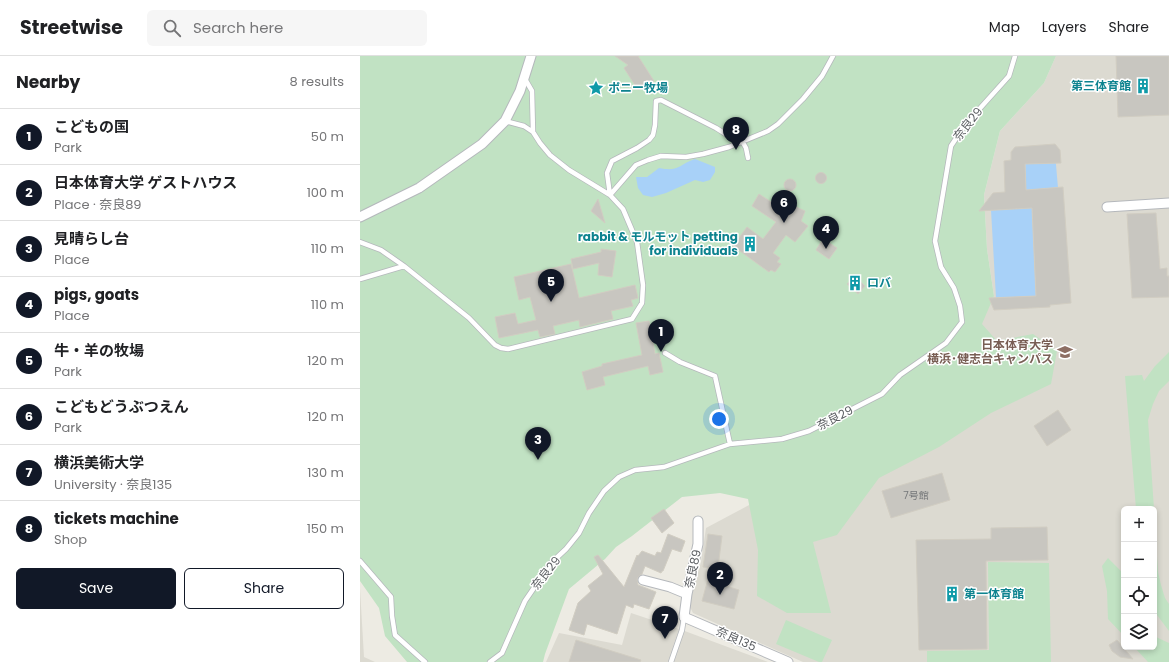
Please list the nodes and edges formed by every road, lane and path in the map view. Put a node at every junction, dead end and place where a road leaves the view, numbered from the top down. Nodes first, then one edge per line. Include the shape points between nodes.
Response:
1 (531, 56) edge
2 (833, 56) edge
3 (1015, 56) edge
4 (524, 78) junction
5 (506, 121) junction
6 (533, 132) junction
7 (742, 141) junction
8 (748, 158) dead end
9 (610, 195) junction
10 (1169, 203) edge
11 (1107, 207) dead end
12 (360, 217) edge
13 (360, 242) edge
14 (404, 266) junction
15 (360, 279) edge
16 (665, 353) dead end
17 (730, 444) junction
18 (698, 521) dead end
19 (360, 561) edge
20 (643, 580) dead end
21 (687, 594) junction
22 (684, 616) junction
23 (425, 662) edge
24 (490, 662) edge
25 (671, 662) edge
26 (788, 662) edge

1 - 4 street
2 - 7 lane via 822,76 778,124 768,131
3 - 17 lane, 奈良29 via 1008,76 965,125 951,146 935,241 942,267 954,288 962,322 946,342 900,375 882,394 809,431 782,439
4 - 5 street
4 - 6 lane via 532,91
5 - 6 lane via 524,126
5 - 12 street via 482,144 419,188
6 - 9 lane via 550,155 562,165
7 - 8 lane
7 - 9 lane via 686,158 661,156 648,160 636,165
7 - 9 lane via 661,100 656,100 653,135 643,144 612,161 607,173
9 - 14 lane via 623,209 637,242 643,284 642,303 632,319 508,349 501,348 487,338 469,318
10 - 11 street
13 - 14 lane via 381,250
14 - 15 lane
16 - 17 lane via 715,376
17 - 24 lane, 奈良29 via 664,468 635,470 619,477 604,492 579,533 551,563 524,601 502,653
18 - 21 street, 奈良89 via 698,544
19 - 23 lane via 391,597 395,634
20 - 21 street
21 - 22 street, 奈良89
22 - 25 lane
22 - 26 street, 奈良135

